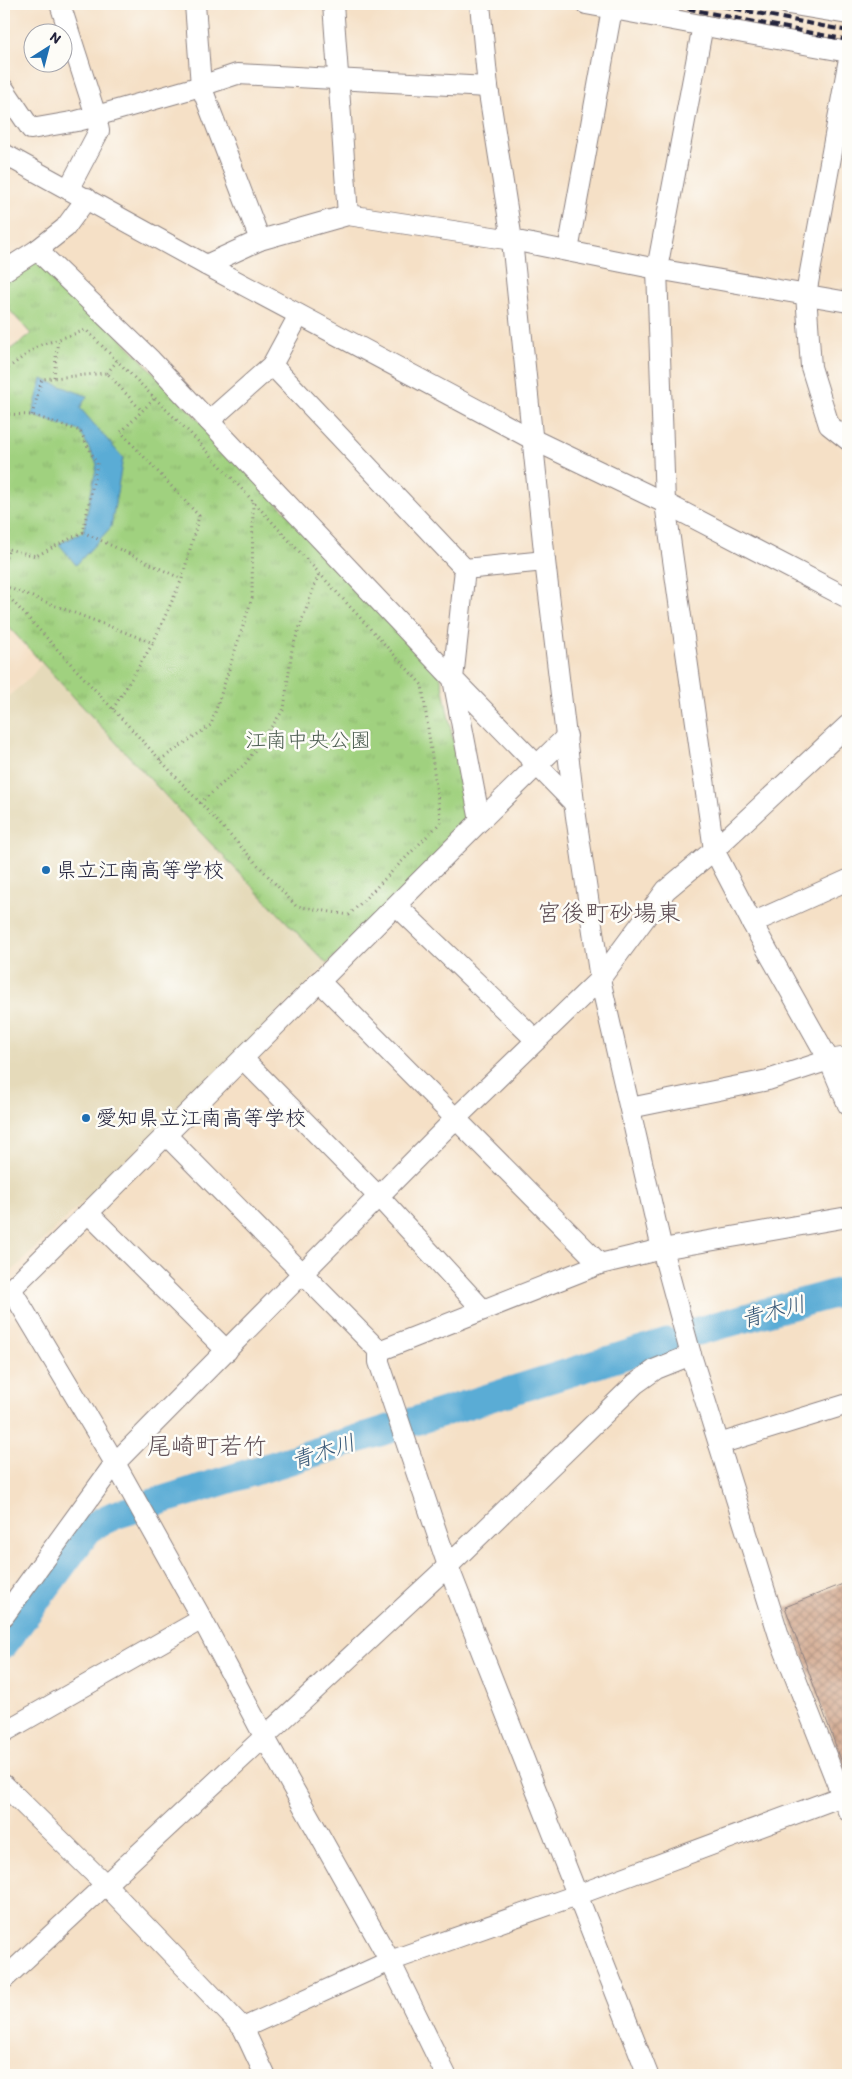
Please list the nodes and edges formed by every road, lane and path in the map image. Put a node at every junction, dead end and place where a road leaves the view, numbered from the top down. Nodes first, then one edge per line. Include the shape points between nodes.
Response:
1 (60, 4) edge
2 (195, 4) edge
3 (332, 4) edge
4 (480, 4) edge
5 (586, 4) edge
6 (788, 4) edge
7 (612, 9) junction
8 (848, 14) edge
9 (703, 25) junction
10 (848, 52) edge
11 (848, 64) edge
12 (338, 78) junction
13 (201, 86) junction
14 (488, 87) junction
15 (4, 89) edge
16 (96, 116) junction
17 (4, 154) edge
18 (69, 188) junction
19 (87, 198) junction
20 (348, 215) junction
21 (260, 240) junction
22 (512, 240) junction
23 (37, 250) junction
24 (568, 251) junction
25 (206, 265) junction
26 (657, 269) junction
27 (4, 271) edge
28 (806, 294) junction
29 (848, 302) edge
30 (299, 314) junction
31 (58, 339) junction
32 (117, 361) junction
33 (272, 365) junction
34 (4, 371) edge
35 (107, 373) junction
36 (54, 378) junction
37 (155, 398) junction
38 (142, 411) junction
39 (4, 414) edge
40 (32, 415) junction
41 (209, 421) junction
42 (532, 439) junction
43 (848, 440) edge
44 (253, 501) junction
45 (665, 503) junction
46 (83, 532) junction
47 (4, 548) edge
48 (9, 549) junction
49 (545, 561) junction
50 (4, 562) edge
51 (466, 569) junction
52 (319, 573) junction
53 (182, 579) junction
54 (4, 586) edge
55 (4, 592) edge
56 (848, 598) edge
57 (153, 643) junction
58 (453, 679) junction
59 (113, 709) junction
60 (848, 725) edge
61 (567, 736) junction
62 (160, 760) junction
63 (538, 765) junction
64 (574, 802) junction
65 (200, 803) junction
66 (480, 821) junction
67 (714, 850) junction
68 (848, 880) edge
69 (397, 906) junction
70 (752, 923) junction
71 (600, 979) junction
72 (319, 981) junction
73 (536, 1040) junction
74 (243, 1058) junction
75 (839, 1058) edge
76 (848, 1105) edge
77 (630, 1108) junction
78 (455, 1119) junction
79 (167, 1136) junction
80 (380, 1197) junction
81 (88, 1213) junction
82 (848, 1217) edge
83 (662, 1249) junction
84 (600, 1264) junction
85 (304, 1274) junction
86 (7, 1292) edge
87 (483, 1310) junction
88 (226, 1351) junction
89 (379, 1351) junction
90 (691, 1355) junction
91 (848, 1404) edge
92 (719, 1444) junction
93 (115, 1463) junction
94 (448, 1566) junction
95 (4, 1616) edge
96 (202, 1619) junction
97 (4, 1732) edge
98 (265, 1738) junction
99 (4, 1776) edge
100 (4, 1785) edge
101 (4, 1796) edge
102 (846, 1800) edge
103 (106, 1885) junction
104 (578, 1895) junction
105 (390, 1961) junction
106 (4, 1978) edge
107 (243, 2028) junction
108 (265, 2075) edge
109 (446, 2075) edge
110 (648, 2075) edge

1 - 16 street
2 - 13 street
3 - 12 street
4 - 14 street
5 - 7 street
6 - 8 street
7 - 9 street
7 - 24 street
9 - 10 street
9 - 26 street
11 - 28 street
12 - 13 street via 237,74
12 - 14 street
12 - 20 street
13 - 16 street
13 - 21 street
14 - 22 street
15 - 16 street via 31,129
16 - 18 street via 99,131
17 - 18 street
18 - 19 street
19 - 23 street via 65,228
19 - 25 street
20 - 21 street
20 - 22 street
21 - 25 street
22 - 24 street
22 - 42 street
23 - 27 street
23 - 41 street
24 - 26 street
25 - 30 street
26 - 28 street
26 - 45 street
28 - 29 street
28 - 43 street via 811,367 829,424
30 - 33 street
30 - 42 street
31 - 32 path via 86,330
31 - 34 path via 38,346
31 - 36 path
32 - 35 path
32 - 37 path
33 - 41 street
33 - 51 street
35 - 36 path
35 - 38 path
36 - 40 path via 42,379
37 - 38 path
37 - 44 path
38 - 53 path via 120,432 199,516
39 - 40 path
40 - 46 path via 80,432 97,464
41 - 58 street
42 - 45 street
42 - 49 street
44 - 52 path
44 - 62 path via 252,598 211,725
45 - 56 street
45 - 67 street
46 - 48 path via 36,556
46 - 53 path
47 - 48 path
48 - 50 path
49 - 51 street
49 - 61 street
51 - 58 street
52 - 65 path via 292,648 284,710 245,764
52 - 65 path via 422,685 441,822 350,915 296,906
53 - 57 path
54 - 57 path
55 - 59 path
57 - 59 path
58 - 63 street
58 - 66 street
59 - 62 path
60 - 67 street
61 - 63 street
61 - 64 street
62 - 65 path
63 - 64 street
63 - 66 street
64 - 71 street
66 - 69 street
67 - 70 street
67 - 71 street via 666,890
68 - 70 street
69 - 72 street
69 - 73 street
70 - 75 street
71 - 73 street
71 - 77 street
72 - 74 street
72 - 78 street
73 - 78 street
74 - 79 street
74 - 80 street
75 - 76 street
75 - 77 street via 768,1080
77 - 83 street
78 - 80 street
78 - 84 street
79 - 81 street
79 - 85 street
80 - 85 street
80 - 87 street
81 - 86 street
81 - 88 street
82 - 83 street
83 - 84 street
83 - 90 street
84 - 87 street
85 - 88 street
85 - 89 street
86 - 93 street
87 - 89 street
88 - 93 street
89 - 94 street via 379,1362
90 - 92 street
90 - 94 street via 656,1369 636,1384
91 - 92 street
92 - 102 street via 780,1639
93 - 95 street
93 - 96 street
94 - 98 street
94 - 104 street
96 - 97 street
96 - 98 street
98 - 103 street
98 - 105 street
99 - 100 street
100 - 101 street
100 - 103 street
102 - 104 street
103 - 106 street
103 - 107 street
104 - 105 street
104 - 110 street
105 - 107 street
105 - 109 street
107 - 108 street

